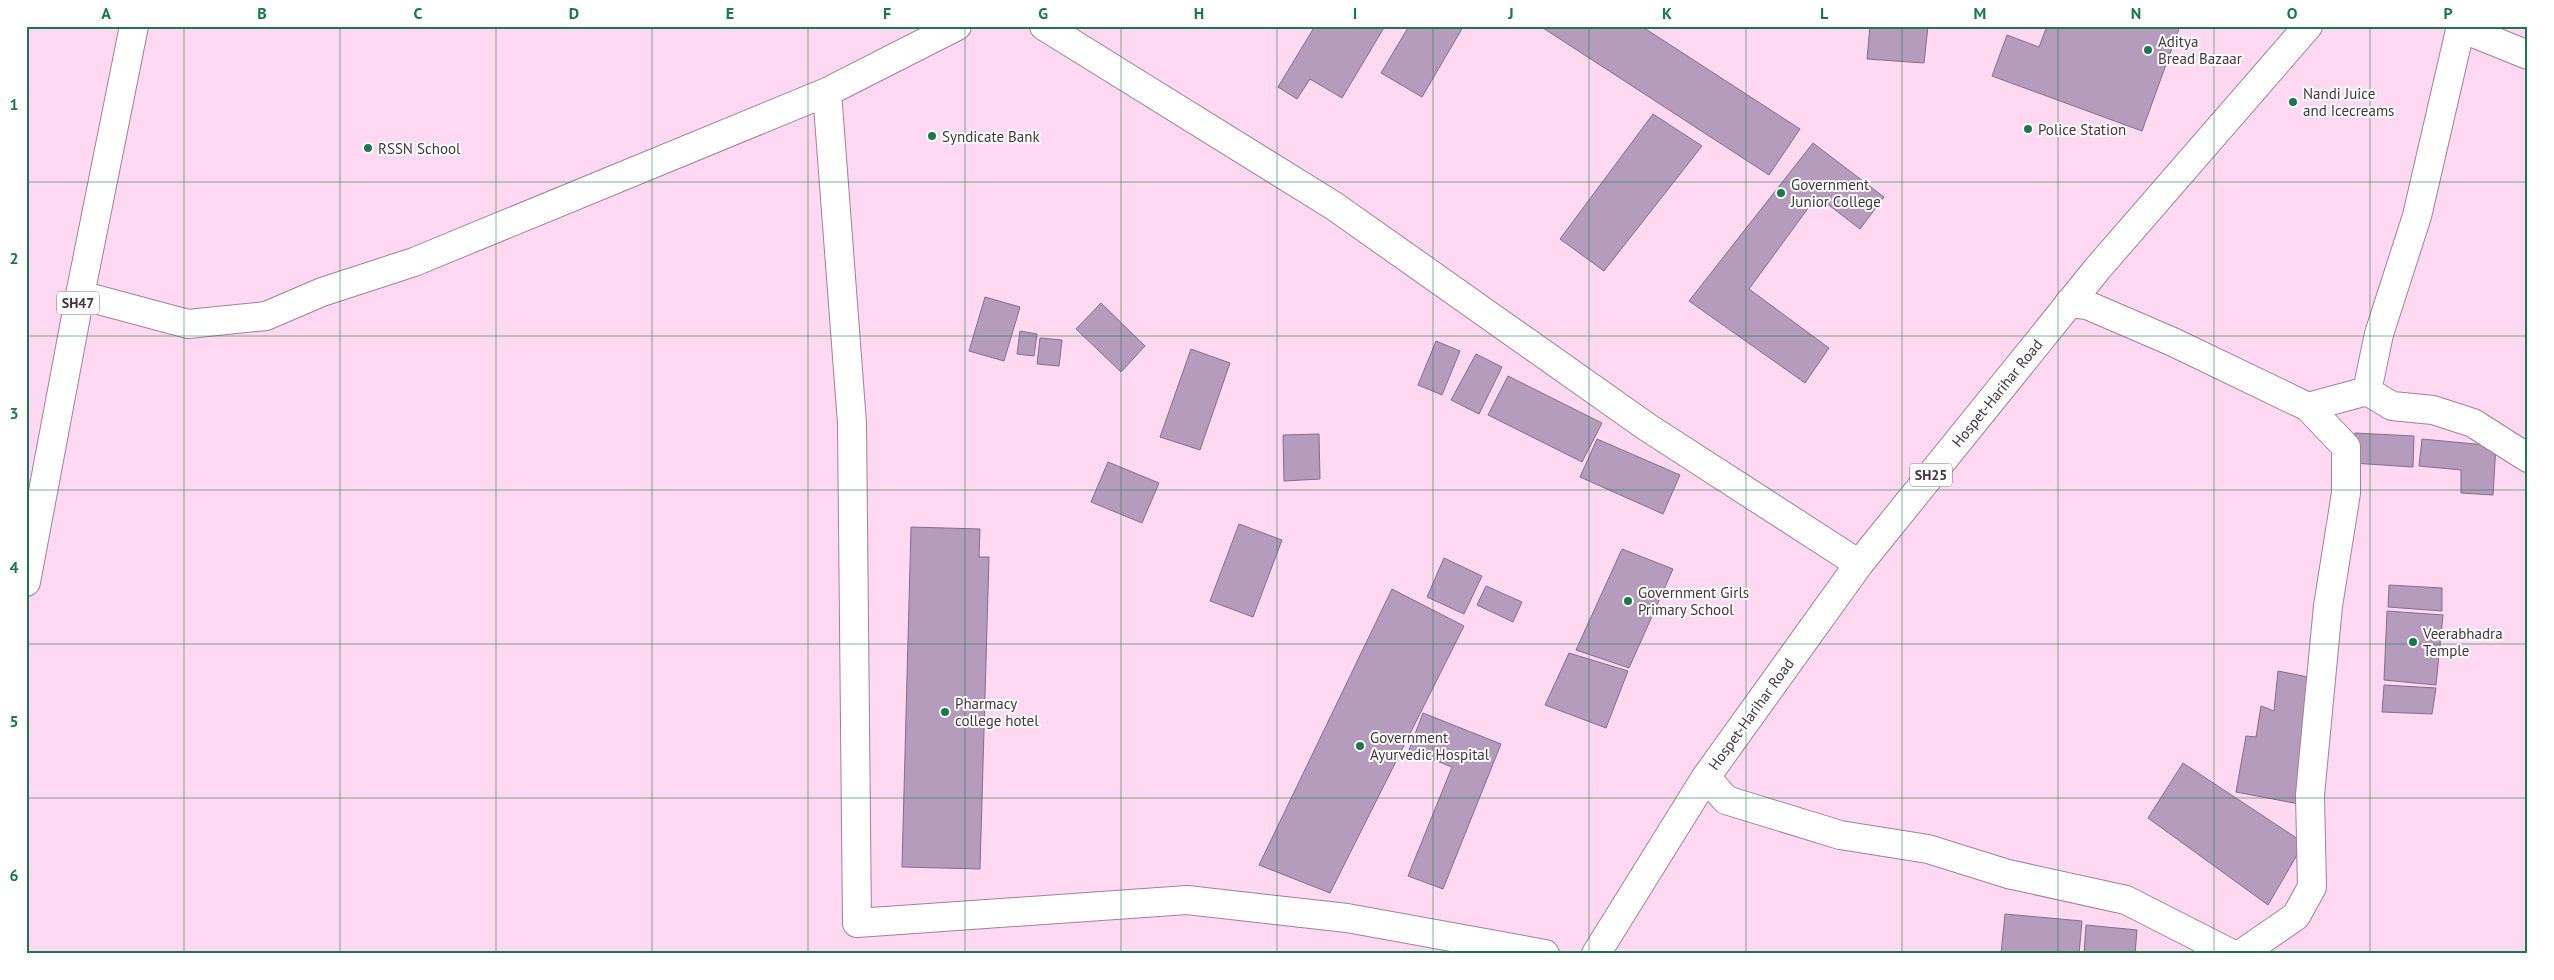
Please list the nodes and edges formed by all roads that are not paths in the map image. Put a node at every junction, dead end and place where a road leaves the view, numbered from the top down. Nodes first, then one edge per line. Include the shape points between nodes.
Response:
1 (134, 26) edge
2 (957, 26) edge
3 (1044, 26) edge
4 (2308, 26) edge
5 (2461, 27) edge
6 (2528, 55) edge
7 (826, 92) junction
8 (80, 295) junction
9 (2069, 303) junction
10 (2367, 391) junction
11 (2308, 407) junction
12 (2528, 458) edge
13 (1859, 564) junction
14 (26, 582) edge
15 (1706, 777) junction
16 (2181, 943) edge
17 (1545, 954) edge
18 (1596, 954) edge
19 (2232, 954) edge
20 (2241, 954) edge

1 - 8 street, SH47
2 - 7 street
3 - 13 street via 1334,206 1647,427
4 - 9 street, Hospet-Harihar Road / SH25
5 - 6 street
5 - 10 street via 2417,216 2379,334
7 - 8 street via 414,262 322,292 266,316 188,324
7 - 17 street via 852,423 857,923 1187,900 1347,918
8 - 14 street, SH47
9 - 11 street via 2087,305 2173,342
9 - 13 street, Hospet-Harihar Road / SH25
10 - 11 street
10 - 12 street via 2392,406 2433,410 2473,423
11 - 20 street via 2346,447 2346,493 2328,606 2310,794 2312,887 2296,916
13 - 15 street, Hospet-Harihar Road / SH25
15 - 16 street via 1726,800 1840,835 1928,849 2008,874 2126,900
15 - 18 street, Hospet-Harihar Road / SH25
16 - 19 street

